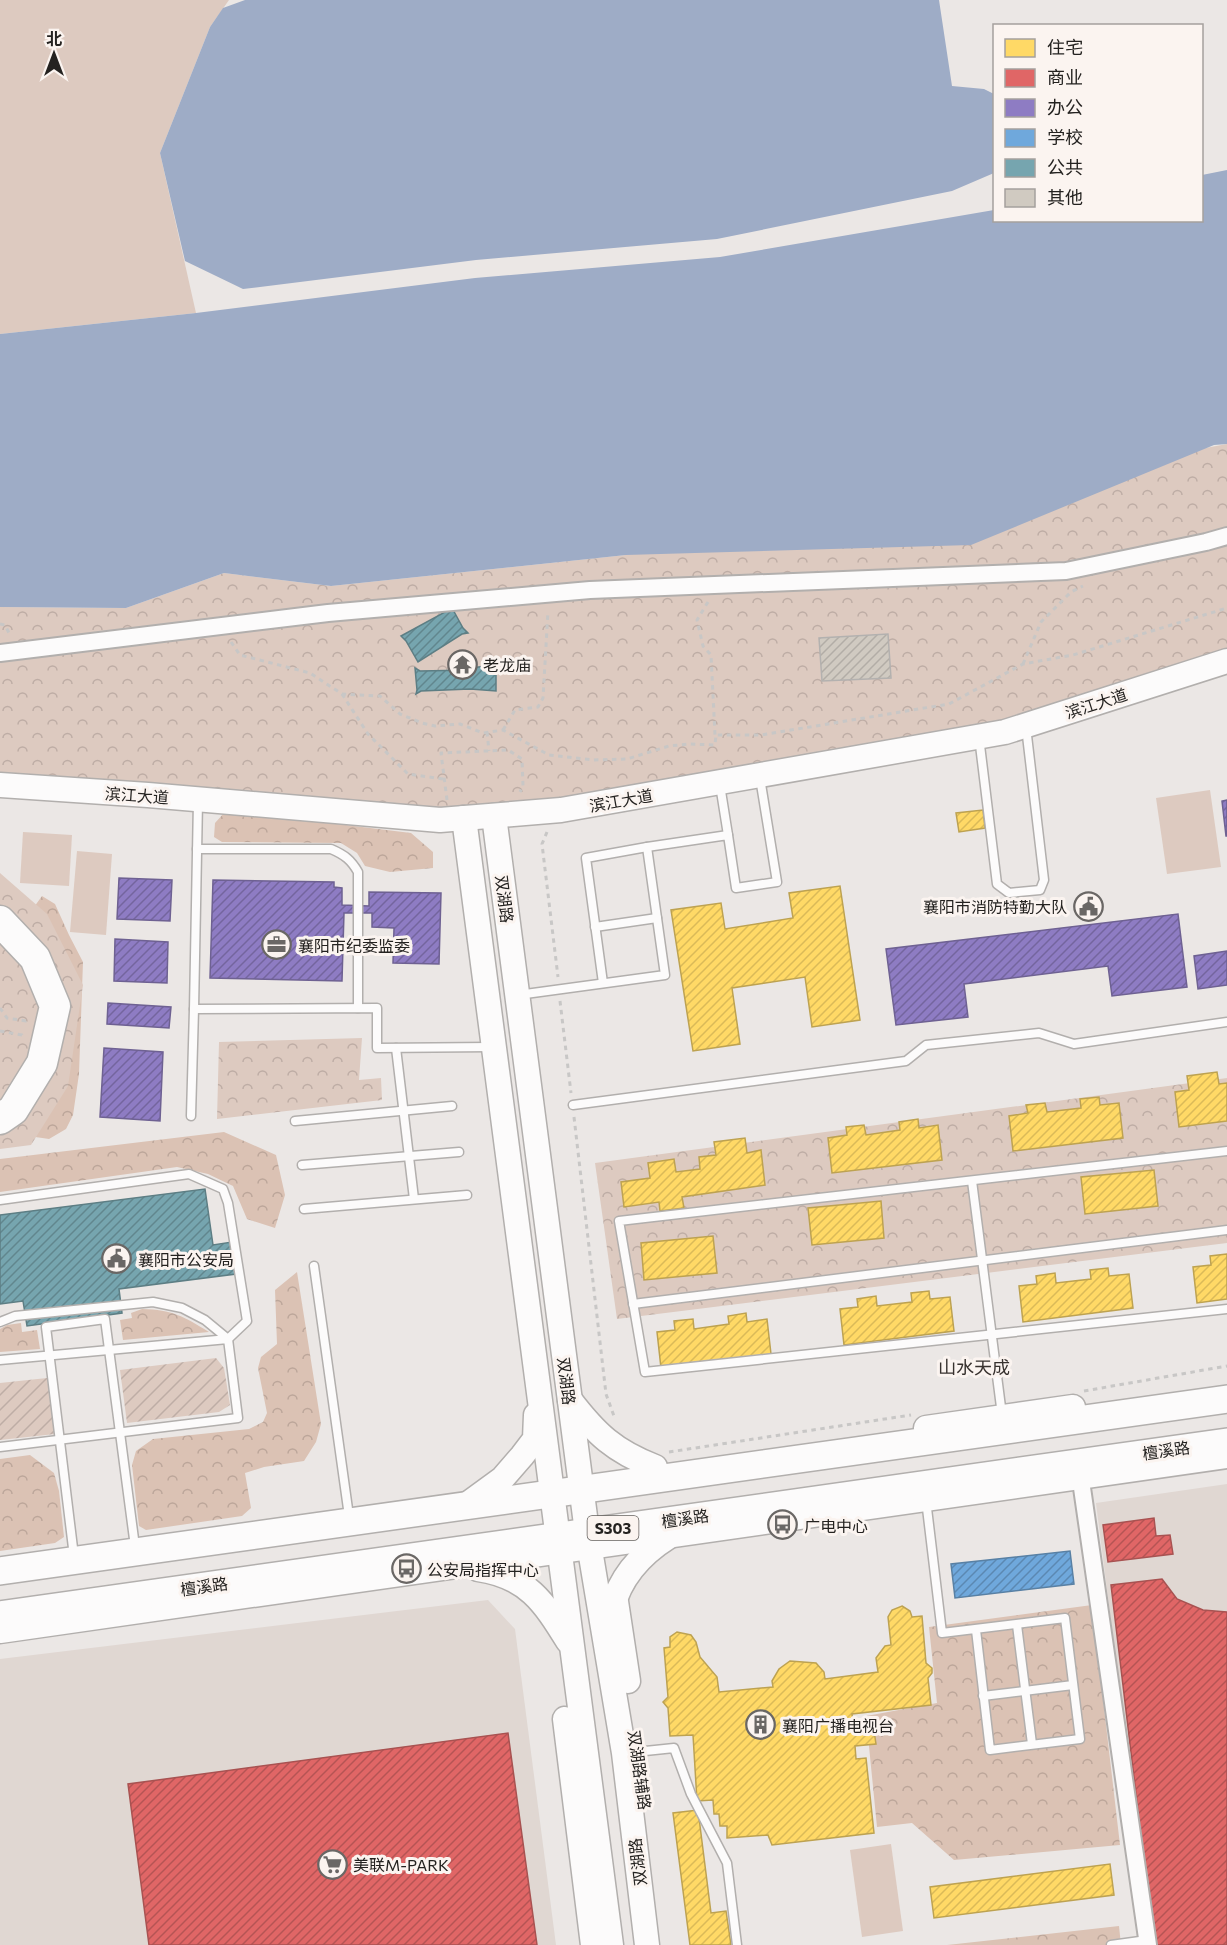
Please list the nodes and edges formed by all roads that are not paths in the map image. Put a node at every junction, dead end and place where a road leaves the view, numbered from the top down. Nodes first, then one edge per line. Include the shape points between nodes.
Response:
1 (1227, 536) edge
2 (0, 653) edge
3 (1227, 662) edge
4 (1026, 725) junction
5 (979, 737) junction
6 (759, 775) junction
7 (719, 782) junction
8 (0, 785) edge
9 (198, 800) junction
10 (501, 815) junction
11 (457, 819) junction
12 (728, 835) junction
13 (647, 847) junction
14 (197, 849) junction
15 (657, 918) junction
16 (0, 921) edge
17 (595, 927) junction
18 (603, 983) junction
19 (518, 995) junction
20 (358, 1008) junction
21 (194, 1009) junction
22 (1227, 1022) edge
23 (494, 1047) junction
24 (396, 1048) junction
25 (573, 1105) road end
26 (452, 1106) dead end
27 (404, 1110) junction
28 (191, 1116) dead end
29 (0, 1119) edge
30 (295, 1121) dead end
31 (1227, 1151) edge
32 (459, 1152) dead end
33 (409, 1156) junction
34 (302, 1165) dead end
35 (972, 1181) junction
36 (467, 1195) dead end
37 (414, 1199) junction
38 (0, 1200) edge
39 (304, 1209) dead end
40 (1227, 1230) edge
41 (982, 1259) junction
42 (314, 1266) dead end
43 (633, 1304) junction
44 (1227, 1309) edge
45 (0, 1322) edge
46 (991, 1334) junction
47 (228, 1339) junction
48 (109, 1350) junction
49 (49, 1355) junction
50 (0, 1360) edge
51 (538, 1386) junction
52 (1227, 1386) edge
53 (1227, 1399) edge
54 (570, 1400) junction
55 (1003, 1424) junction
56 (121, 1432) junction
57 (60, 1440) junction
58 (1227, 1442) edge
59 (0, 1448) edge
60 (1227, 1456) edge
61 (656, 1467) junction
62 (1079, 1470) junction
63 (580, 1484) junction
64 (552, 1487) junction
65 (475, 1498) junction
66 (926, 1500) junction
67 (348, 1509) junction
68 (669, 1536) junction
69 (134, 1539) junction
70 (588, 1540) junction
71 (559, 1544) junction
72 (73, 1548) junction
73 (0, 1558) edge
74 (461, 1566) junction
75 (0, 1571) edge
76 (615, 1595) junction
77 (0, 1614) edge
78 (552, 1616) junction
79 (1017, 1624) junction
80 (975, 1630) junction
81 (0, 1631) edge
82 (605, 1641) junction
83 (573, 1648) junction
84 (1073, 1685) junction
85 (1026, 1691) junction
86 (983, 1696) junction
87 (1032, 1744) junction
88 (631, 1752) junction
89 (1147, 1943) edge
90 (593, 1945) edge
91 (611, 1945) edge
92 (647, 1945) edge
93 (663, 1945) edge
94 (737, 1945) edge
95 (1111, 1945) edge

1 - 2 street via 1066,571 590,590 328,613
3 - 4 street, 滨江大道
4 - 5 street, 滨江大道
4 - 5 lane via 1044,880 1040,890 1009,894 998,884
5 - 6 street, 滨江大道
6 - 7 street, 滨江大道
6 - 12 lane via 777,882 736,888
7 - 10 street, 滨江大道 via 561,810
7 - 12 lane
8 - 9 street, 滨江大道
9 - 11 street, 滨江大道
9 - 14 lane
10 - 11 street, 滨江大道
10 - 19 street, 双湖路
11 - 23 street, 双湖路
12 - 13 lane
13 - 15 lane
13 - 17 lane via 586,858
14 - 20 lane via 331,849 352,861 358,872
14 - 21 lane
15 - 17 lane
15 - 18 lane via 665,975
16 - 29 highway via 34,958 55,1006 42,1063 13,1110
17 - 18 lane
18 - 19 lane
19 - 54 street, 双湖路
20 - 21 lane
20 - 24 lane via 377,1008 377,1048
21 - 28 lane
22 - 25 lane via 1074,1044 1039,1033 926,1045 906,1061
23 - 24 lane
23 - 51 street, 双湖路
24 - 27 lane
26 - 27 lane
27 - 30 lane
27 - 33 lane
31 - 35 lane
32 - 33 lane
33 - 34 lane
33 - 37 lane
35 - 41 lane
35 - 43 lane via 619,1221
36 - 37 lane
37 - 39 lane
38 - 47 lane via 189,1174 223,1189 247,1321
40 - 41 lane
41 - 43 lane
41 - 46 lane
42 - 67 lane
43 - 46 lane via 645,1372
44 - 46 lane
45 - 47 lane via 15,1316 153,1302 183,1308
46 - 55 lane
47 - 48 lane
47 - 56 lane via 238,1418
48 - 49 lane
48 - 49 lane via 105,1320 46,1327
48 - 56 lane
49 - 50 lane
49 - 57 lane
51 - 64 street, 双湖路
51 - 65 street via 535,1439 502,1479
52 - 55 street
53 - 55 main road
54 - 61 street via 591,1428 631,1458
54 - 63 street, 双湖路
55 - 61 street
55 - 63 main road
56 - 57 lane
56 - 69 lane
57 - 59 lane
57 - 72 lane
58 - 62 main road, 檀溪路 / S303
60 - 62 street
61 - 63 street
62 - 66 street
62 - 70 main road, 檀溪路 / S303
62 - 89 street
63 - 64 main road
63 - 70 street, 双湖路
64 - 65 main road
64 - 71 street, 双湖路
65 - 67 street
65 - 75 main road
66 - 68 street
66 - 80 lane via 942,1633
67 - 69 street
68 - 70 street
68 - 76 street via 628,1572
69 - 72 street
70 - 71 main road, 檀溪路 / S303
70 - 82 street, 双湖路
71 - 74 street
71 - 77 main road, 檀溪路 / S303
71 - 83 street, 双湖路
72 - 73 street
74 - 78 street via 500,1572 531,1591
74 - 81 street
76 - 82 street
76 - 88 street, 双湖路辅路
78 - 83 street
78 - 90 street
79 - 80 lane
79 - 84 lane via 1065,1618
79 - 85 lane
80 - 86 lane
82 - 88 street, 双湖路
83 - 91 street, 双湖路
84 - 85 lane
84 - 87 lane via 1080,1739
85 - 86 lane
85 - 87 lane
86 - 87 lane via 990,1750
88 - 92 street, 双湖路
88 - 93 street, 双湖路辅路
88 - 94 lane via 674,1748 691,1794 727,1863
89 - 95 lane

